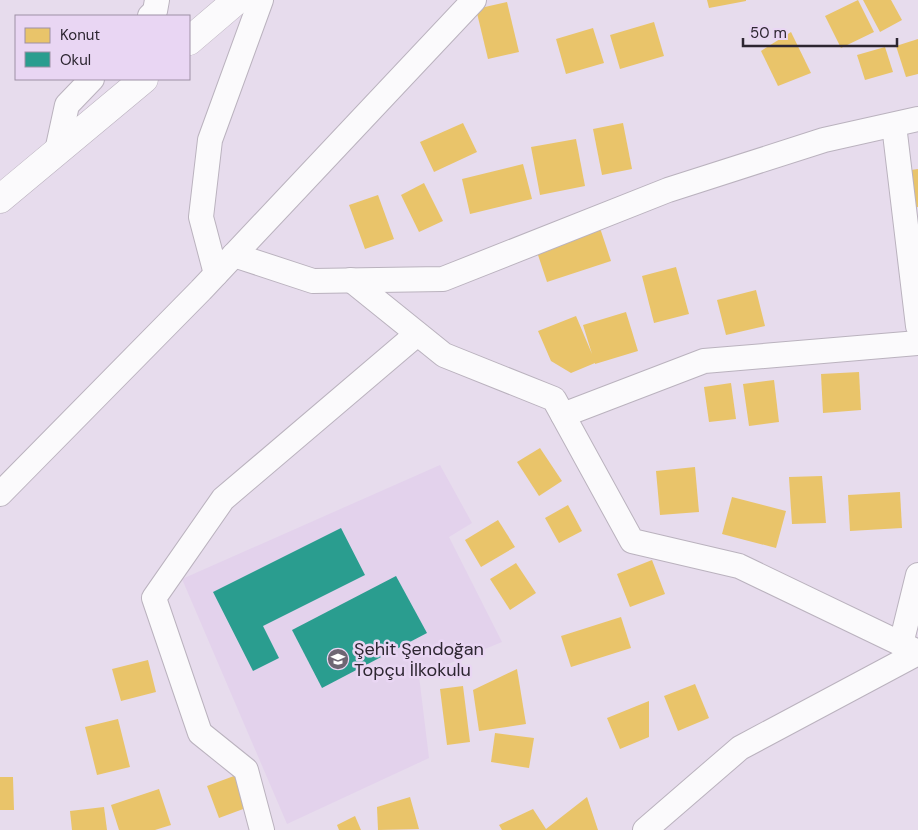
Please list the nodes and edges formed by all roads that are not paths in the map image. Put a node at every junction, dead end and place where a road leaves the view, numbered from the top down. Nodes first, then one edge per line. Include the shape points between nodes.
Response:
1 (157, 0) edge
2 (237, 0) edge
3 (262, 0) edge
4 (474, 0) edge
5 (151, 15) edge
6 (190, 40) edge
7 (91, 80) edge
8 (143, 80) edge
9 (918, 119) edge
10 (894, 125) junction
11 (57, 151) junction
12 (0, 199) edge
13 (234, 255) junction
14 (216, 274) junction
15 (915, 275) edge
16 (351, 280) junction
17 (918, 326) edge
18 (417, 334) junction
19 (918, 343) edge
20 (563, 415) junction
21 (0, 494) edge
22 (918, 575) edge
23 (912, 650) edge
24 (262, 830) edge
25 (645, 830) edge

1 - 5 street
2 - 6 street
3 - 14 street via 210,140 201,217
4 - 13 street
7 - 11 street via 67,105
8 - 11 street
9 - 10 street
10 - 15 street
10 - 16 street via 824,140 668,190 442,279
11 - 12 street
13 - 14 street
13 - 16 street via 313,281
14 - 21 street
15 - 17 street
16 - 18 street
18 - 20 street via 444,355 554,399
18 - 24 street via 223,499 154,598 200,733 246,770
19 - 20 street via 704,361
20 - 23 street via 632,542 739,566
22 - 23 street
23 - 25 street via 740,748

